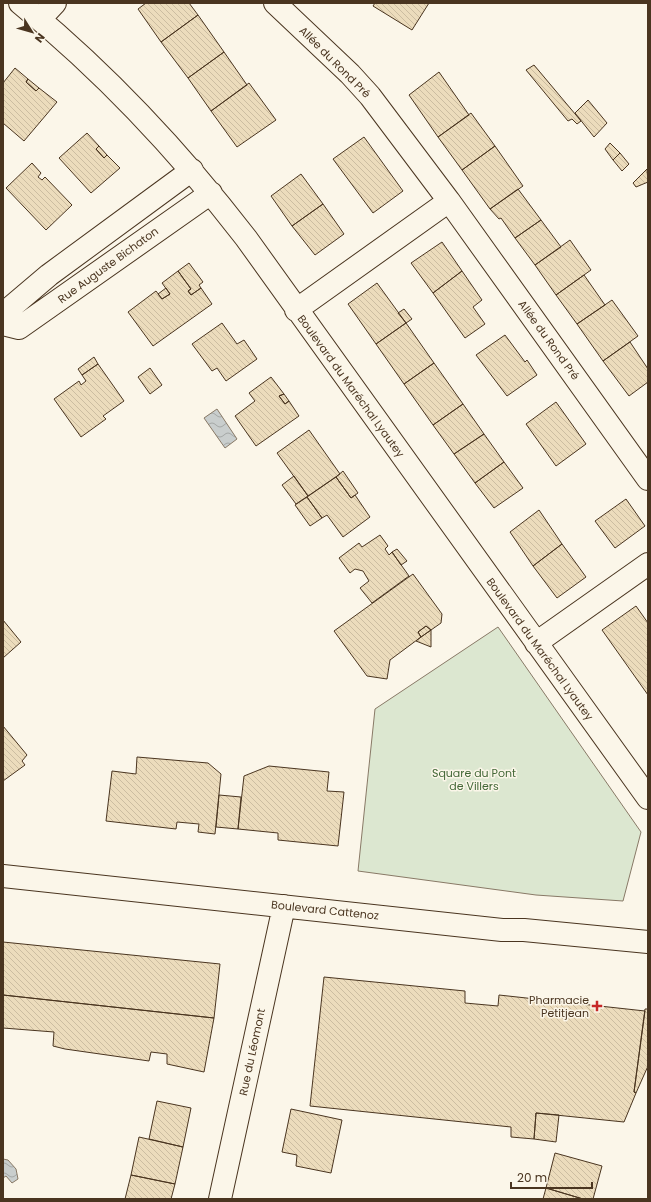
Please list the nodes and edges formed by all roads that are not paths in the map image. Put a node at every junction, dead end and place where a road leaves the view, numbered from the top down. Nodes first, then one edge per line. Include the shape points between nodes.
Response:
1 (20, 3) edge
2 (55, 3) edge
3 (275, 3) edge
4 (40, 19) junction
5 (192, 170) junction
6 (211, 193) junction
7 (449, 201) junction
8 (296, 310) junction
9 (3, 314) edge
10 (3, 324) edge
11 (648, 479) edge
12 (648, 564) edge
13 (536, 643) junction
14 (648, 798) edge
15 (3, 876) edge
16 (284, 906) junction
17 (646, 940) edge
18 (220, 1199) edge

1 - 4 street, Boulevard du Maréchal Lyautey
2 - 4 street
3 - 7 street, Allée du Rond Pré via 370,96
4 - 5 street, Boulevard du Maréchal Lyautey via 109,80
5 - 6 street, Boulevard du Maréchal Lyautey
5 - 9 street via 49,275
6 - 8 street, Boulevard du Maréchal Lyautey
6 - 10 street, Rue Auguste Bichaton via 19,328
7 - 8 street
7 - 11 street, Allée du Rond Pré
8 - 13 street, Boulevard du Maréchal Lyautey
12 - 13 street
13 - 14 street, Boulevard du Maréchal Lyautey
15 - 16 street, Boulevard Cattenoz
16 - 17 street, Boulevard Cattenoz via 502,930
16 - 18 street, Rue du Léomont

